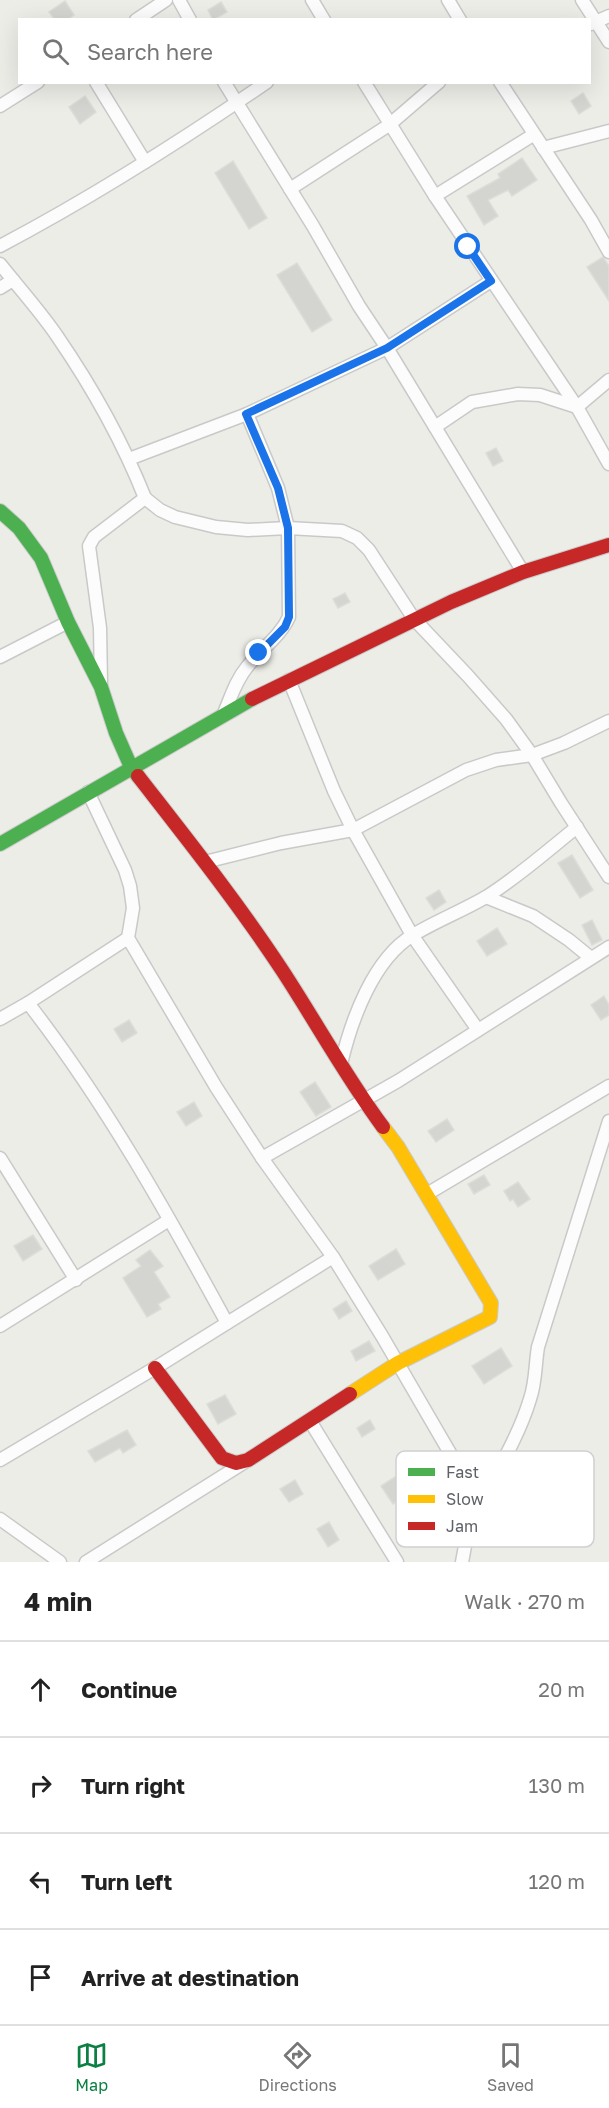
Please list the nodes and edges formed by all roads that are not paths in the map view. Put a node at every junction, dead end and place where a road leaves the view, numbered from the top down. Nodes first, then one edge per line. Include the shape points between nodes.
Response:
1 (166, 0) edge
2 (179, 0) edge
3 (312, 0) edge
4 (448, 0) edge
5 (582, 0) edge
6 (609, 16) edge
7 (139, 18) edge
8 (189, 18) edge
9 (323, 18) edge
10 (459, 18) edge
11 (591, 18) edge
12 (593, 23) edge
13 (609, 42) edge
14 (35, 84) edge
15 (97, 84) edge
16 (225, 84) edge
17 (264, 84) edge
18 (365, 84) edge
19 (437, 84) edge
20 (501, 84) edge
21 (236, 104) junction
22 (0, 106) edge
23 (389, 125) junction
24 (609, 131) edge
25 (533, 135) junction
26 (543, 148) junction
27 (146, 162) junction
28 (290, 189) junction
29 (435, 196) junction
30 (604, 233) edge
31 (0, 246) edge
32 (609, 252) edge
33 (0, 264) edge
34 (13, 280) junction
35 (491, 281) junction
36 (0, 288) edge
37 (387, 348) junction
38 (609, 380) edge
39 (577, 407) junction
40 (246, 414) junction
41 (435, 427) junction
42 (129, 459) junction
43 (609, 464) edge
44 (145, 498) junction
45 (0, 511) edge
46 (288, 528) junction
47 (609, 545) edge
48 (523, 572) junction
49 (414, 619) junction
50 (68, 622) junction
51 (0, 657) edge
52 (289, 681) junction
53 (101, 687) junction
54 (225, 713) junction
55 (609, 721) edge
56 (532, 755) junction
57 (131, 767) junction
58 (88, 792) junction
59 (577, 827) junction
60 (353, 830) junction
61 (0, 844) edge
62 (205, 862) junction
63 (609, 877) edge
64 (486, 897) junction
65 (412, 935) junction
66 (128, 938) junction
67 (609, 947) edge
68 (591, 958) junction
69 (28, 1004) junction
70 (0, 1019) edge
71 (478, 1030) junction
72 (341, 1064) junction
73 (609, 1086) edge
74 (363, 1100) junction
75 (609, 1121) edge
76 (0, 1158) edge
77 (262, 1158) junction
78 (427, 1194) junction
79 (169, 1220) junction
80 (333, 1257) junction
81 (76, 1280) junction
82 (227, 1323) junction
83 (0, 1326) edge
84 (398, 1363) junction
85 (155, 1368) junction
86 (310, 1421) junction
87 (449, 1451) edge
88 (507, 1451) edge
89 (0, 1460) edge
90 (248, 1460) junction
91 (0, 1519) edge
92 (466, 1547) edge
93 (60, 1562) edge
94 (86, 1562) edge
95 (397, 1562) edge
96 (462, 1562) edge

1 - 7 street
2 - 8 street
3 - 9 street
4 - 10 street
5 - 11 street
6 - 12 street
12 - 13 street
14 - 22 street
15 - 27 street
16 - 21 street
17 - 21 street
18 - 23 street
19 - 23 street
20 - 25 street
21 - 27 street
21 - 28 street
23 - 28 street
23 - 29 street
24 - 26 street
25 - 26 street
25 - 29 street
26 - 30 street
27 - 31 street
28 - 37 street
29 - 35 street
30 - 32 street
33 - 34 street
34 - 36 street
34 - 42 street via 56,335 109,418
35 - 37 street
35 - 39 street
37 - 40 street
37 - 41 street
38 - 39 street
39 - 41 street via 540,395 518,393 472,402
39 - 43 street
40 - 42 street
40 - 46 street via 278,488
41 - 48 street
42 - 44 street
44 - 46 street via 175,518 216,527
44 - 53 street via 94,537 89,546 100,628
45 - 50 street via 19,528 41,558
46 - 49 street via 342,531 357,538
46 - 54 street via 289,617 285,627 245,669
47 - 48 street
48 - 49 street
49 - 52 street
49 - 56 street via 468,675
50 - 51 street
50 - 53 street
52 - 54 street
52 - 60 street
53 - 57 street
54 - 57 street
55 - 56 street
56 - 59 street
56 - 60 street via 496,760 466,770
57 - 58 street
57 - 62 street
58 - 61 street
58 - 66 street via 130,886 133,908
59 - 63 street
59 - 64 street
60 - 62 street
60 - 65 street
62 - 72 street via 281,969
64 - 65 street
64 - 68 street via 532,916
65 - 71 street
65 - 72 street via 393,950 363,996
66 - 69 street
66 - 77 street
67 - 68 street
68 - 71 street
69 - 70 street
69 - 79 street via 85,1080
71 - 74 street
72 - 74 street
73 - 78 street
74 - 77 street
74 - 78 street
75 - 88 street via 538,1347 530,1399
76 - 81 street
77 - 80 street
78 - 84 street via 491,1303 490,1317
79 - 81 street
79 - 82 street
80 - 82 street
80 - 84 street
81 - 83 street
82 - 85 street
84 - 86 street
84 - 87 street
85 - 89 street
85 - 90 street via 222,1458 236,1463
86 - 90 street
86 - 95 street
90 - 94 street
91 - 93 street
92 - 96 street

